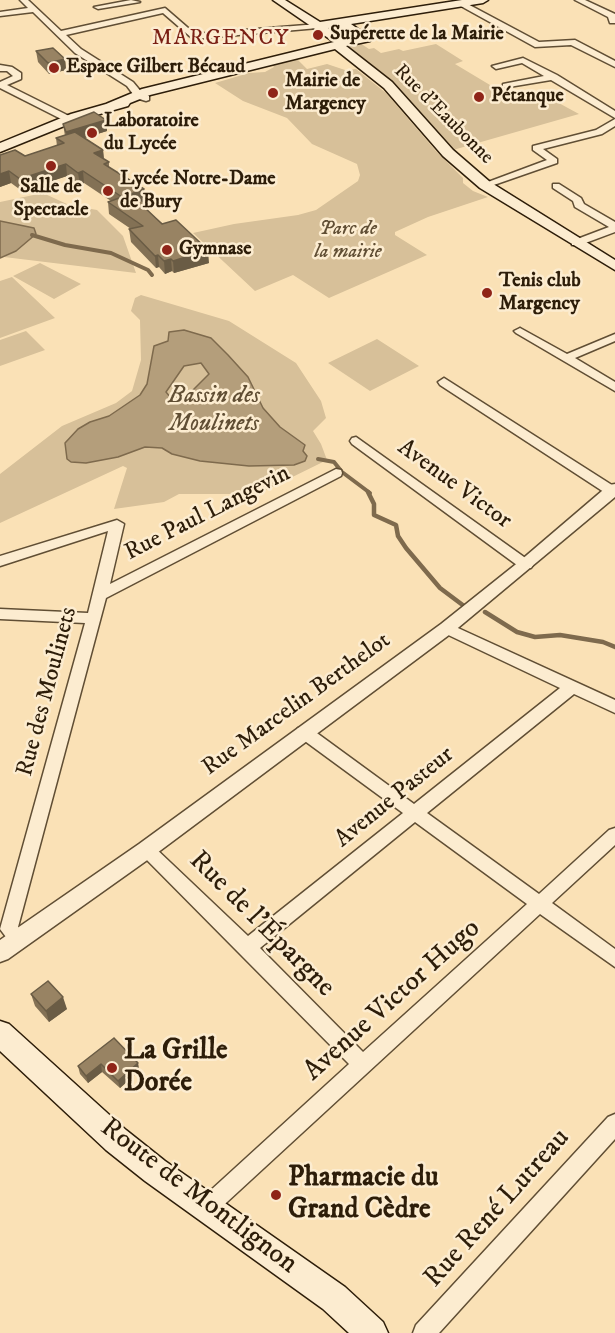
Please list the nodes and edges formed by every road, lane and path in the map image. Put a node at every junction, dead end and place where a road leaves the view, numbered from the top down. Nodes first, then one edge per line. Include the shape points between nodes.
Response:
1 (24, 0) edge
2 (135, 0) edge
3 (278, 0) edge
4 (483, 0) edge
5 (497, 0) edge
6 (579, 0) edge
7 (97, 4) edge
8 (463, 4) junction
9 (34, 10) junction
10 (0, 14) edge
11 (613, 21) dead end
12 (104, 23) junction
13 (343, 24) junction
14 (318, 26) junction
15 (59, 34) junction
16 (334, 40) junction
17 (615, 64) edge
18 (496, 66) dead end
19 (0, 68) edge
20 (554, 77) junction
21 (130, 84) junction
22 (0, 85) edge
23 (506, 86) dead end
24 (148, 95) junction
25 (615, 115) edge
26 (72, 120) junction
27 (615, 122) edge
28 (0, 149) edge
29 (485, 185) junction
30 (556, 186) dead end
31 (615, 227) edge
32 (576, 243) junction
33 (615, 266) edge
34 (520, 331) dead end
35 (615, 337) edge
36 (566, 358) junction
37 (444, 382) dead end
38 (615, 387) edge
39 (356, 441) dead end
40 (336, 473) dead end
41 (613, 490) edge
42 (0, 561) edge
43 (526, 565) junction
44 (100, 595) junction
45 (0, 614) edge
46 (92, 618) junction
47 (447, 628) junction
48 (572, 687) junction
49 (615, 707) edge
50 (304, 732) junction
51 (414, 813) junction
52 (615, 836) edge
53 (147, 850) junction
54 (539, 904) junction
55 (18, 939) junction
56 (247, 947) junction
57 (0, 952) edge
58 (615, 959) edge
59 (0, 1033) edge
60 (363, 1065) junction
61 (615, 1124) edge
62 (207, 1207) junction
63 (372, 1333) edge
64 (424, 1333) edge

1 - 9 street
2 - 7 street
3 - 14 main road, Rue d'Eaubonne
4 - 8 main road
5 - 8 main road
6 - 11 street via 612,16
7 - 12 street
8 - 13 main road
8 - 17 street via 538,45 572,42
9 - 10 street
9 - 15 street
12 - 14 street via 165,10 193,37
12 - 15 street
13 - 14 main road
13 - 16 main road via 366,39
14 - 16 main road, Rue d'Eaubonne
15 - 21 street
16 - 24 main road via 322,48
16 - 29 main road, Rue d'Eaubonne via 388,85 448,153
18 - 20 street via 519,57
19 - 22 street via 17,73 18,77
20 - 23 street
20 - 25 street
21 - 24 street
21 - 24 street
22 - 26 street
24 - 26 main road
26 - 28 main road
27 - 29 street via 599,132 536,148 554,161
29 - 32 main road, Rue d'Eaubonne
30 - 31 street
31 - 32 street
32 - 33 main road, Rue d'Eaubonne
34 - 36 street
35 - 36 street
36 - 38 street
37 - 41 street
39 - 43 street, Avenue Victor
40 - 44 street, Rue Paul Langevin
41 - 43 street, Rue Marcelin Berthelot
42 - 44 street, Rue des Moulinets via 117,524
43 - 47 street, Rue Marcelin Berthelot
44 - 46 street, Rue des Moulinets
45 - 46 street
46 - 55 street, Rue des Moulinets via 9,929
47 - 48 street
47 - 50 street, Rue Marcelin Berthelot
48 - 49 street
48 - 51 street, Avenue Pasteur
50 - 51 street
50 - 53 street, Rue Marcelin Berthelot
51 - 54 street
51 - 56 street, Avenue Pasteur
52 - 54 street, Avenue Victor Hugo
53 - 55 street, Rue Marcelin Berthelot
53 - 56 street, Rue de l'Épargne
54 - 58 street
54 - 60 street, Avenue Victor Hugo
55 - 57 street, Rue Marcelin Berthelot
56 - 60 street, Rue de l'Épargne
59 - 62 main road, Route de Montlignon via 116,1140
60 - 62 street, Avenue Victor Hugo
61 - 64 street, Rue René Lutreau
62 - 63 main road, Route de Montlignon via 334,1298

